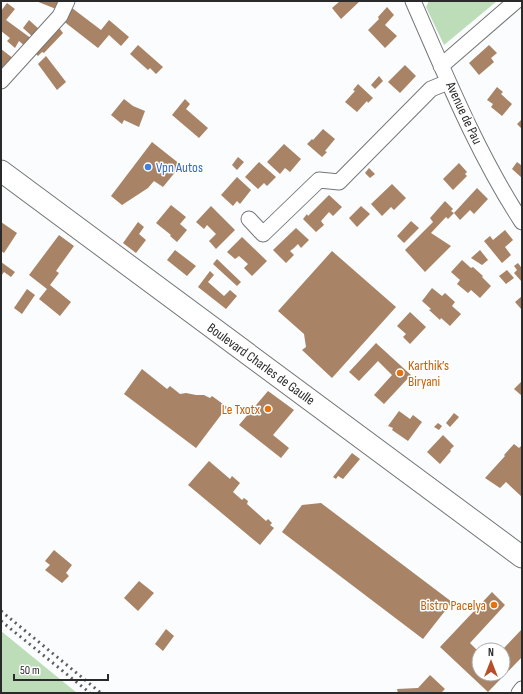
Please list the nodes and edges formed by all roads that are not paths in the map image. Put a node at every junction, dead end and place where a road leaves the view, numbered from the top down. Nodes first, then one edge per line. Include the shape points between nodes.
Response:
1 (66, 1) edge
2 (413, 1) edge
3 (516, 1) edge
4 (441, 66) junction
5 (1, 81) edge
6 (448, 82) junction
7 (1, 171) edge
8 (249, 219) dead end
9 (522, 222) edge
10 (522, 556) edge
11 (522, 689) edge
12 (519, 693) edge

1 - 5 street via 60,16
2 - 4 street, Avenue de Pau
3 - 4 street
4 - 6 street, Avenue de Pau
6 - 8 street via 431,88 339,182 319,180 263,234
6 - 9 street, Avenue de Pau via 487,164
7 - 10 main road, Boulevard Charles de Gaulle
11 - 12 street

